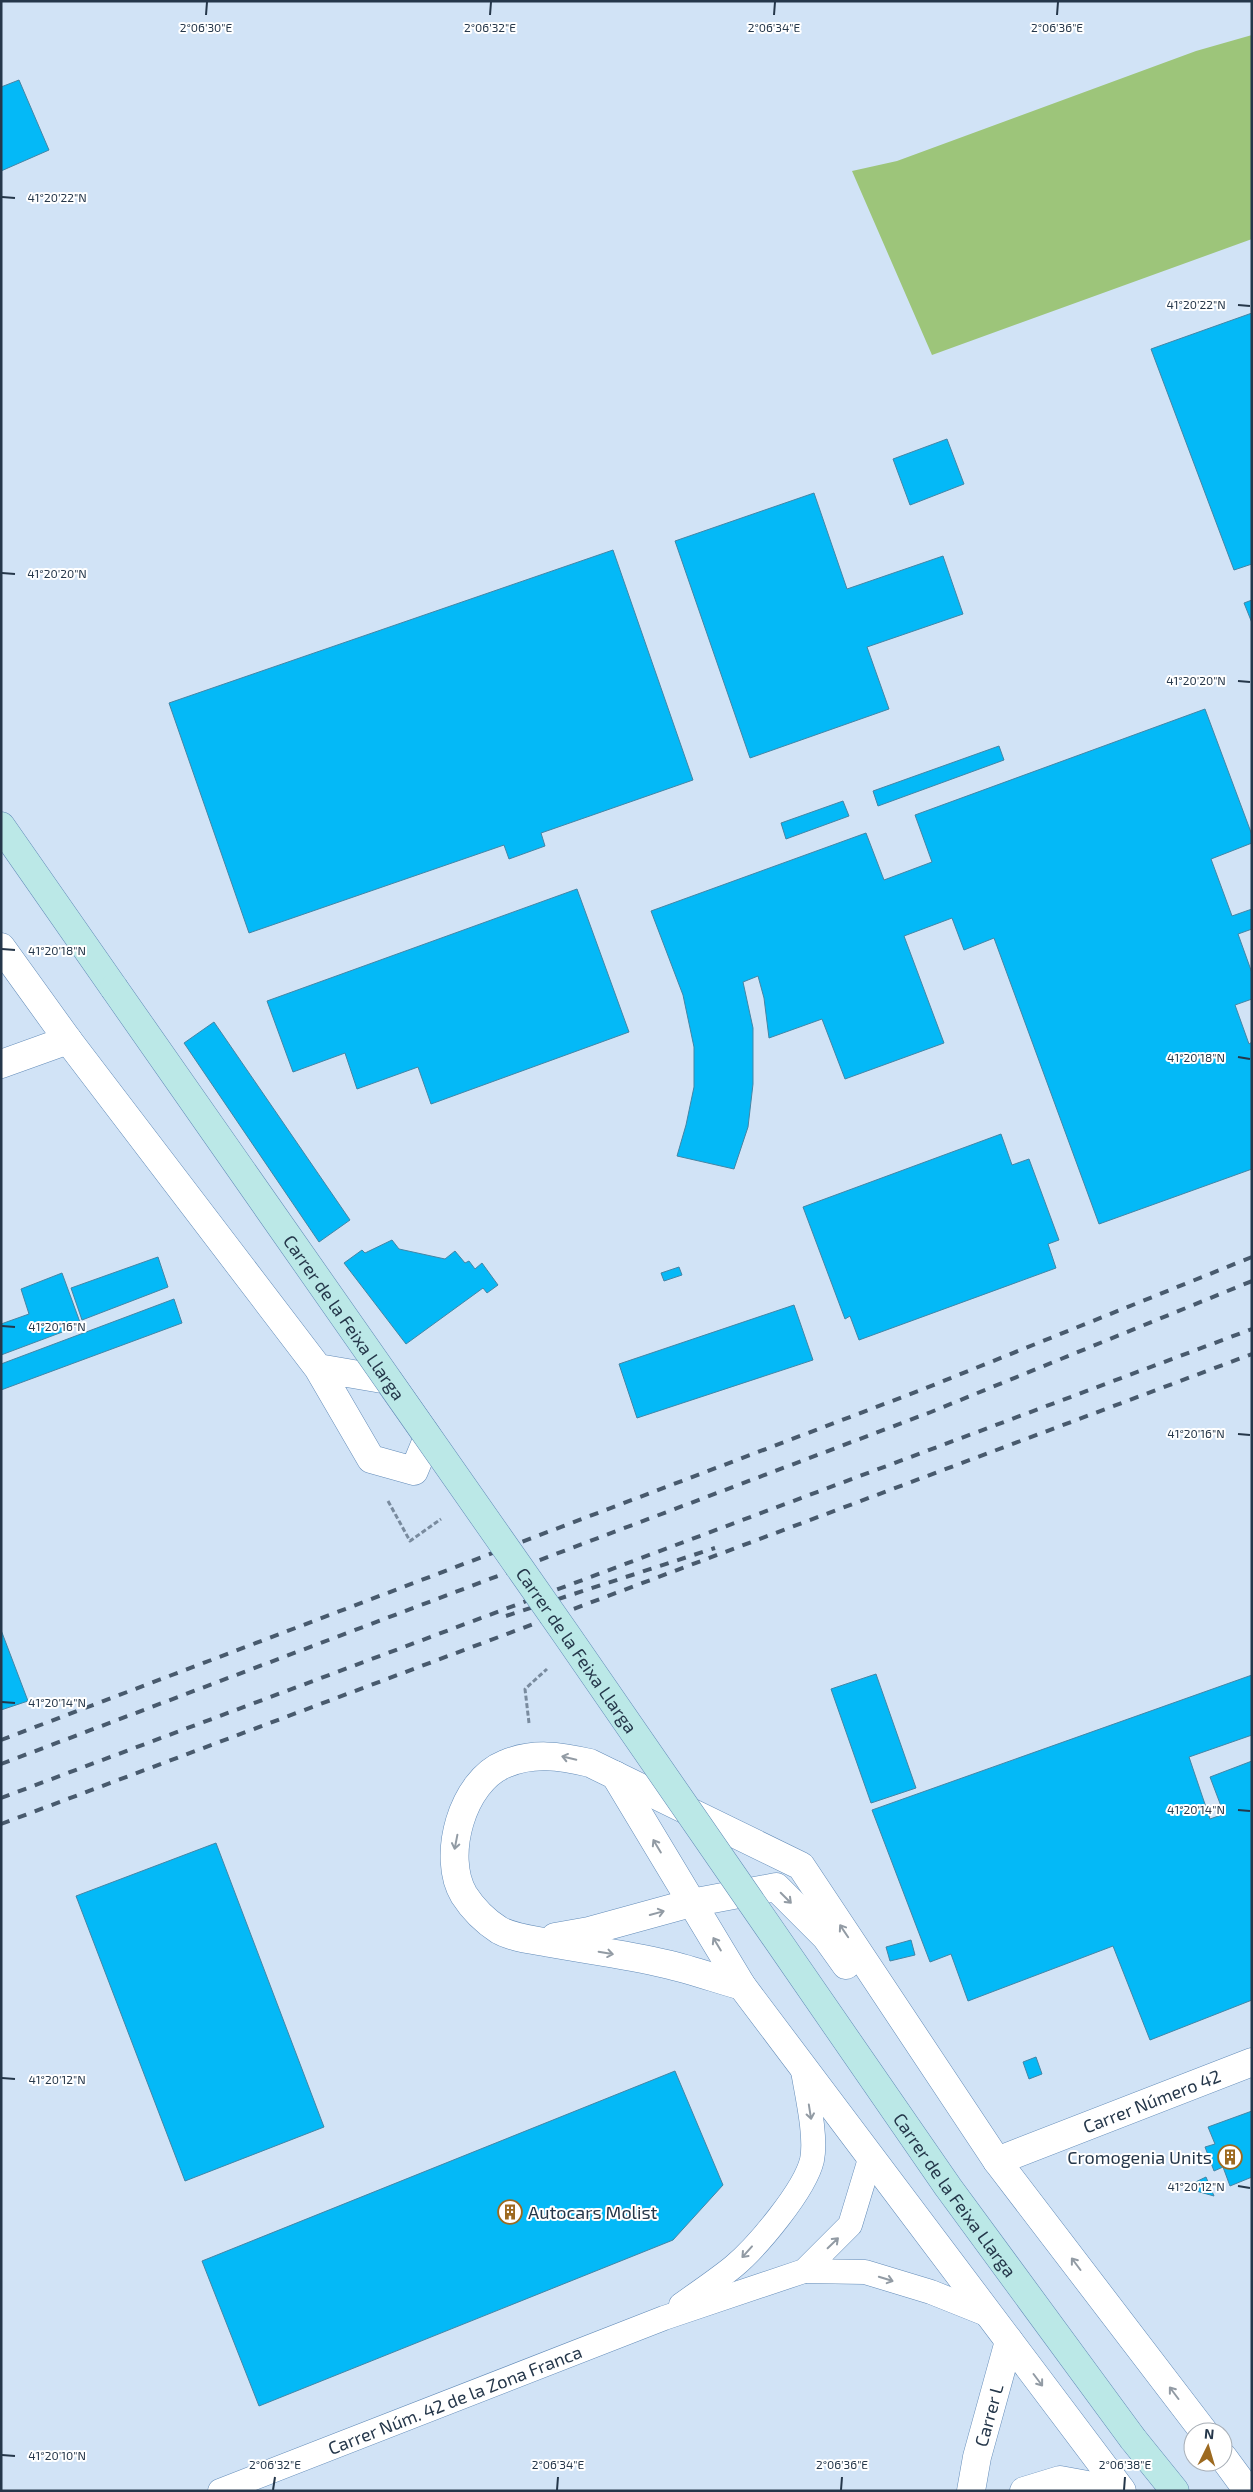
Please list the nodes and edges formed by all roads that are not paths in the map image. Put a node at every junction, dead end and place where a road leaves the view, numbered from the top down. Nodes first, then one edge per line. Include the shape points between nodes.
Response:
1 (1, 826) edge
2 (1, 947) edge
3 (68, 1040) junction
4 (1, 1064) edge
5 (318, 1368) dead end
6 (615, 1775) junction
7 (691, 1903) junction
8 (524, 1938) junction
9 (742, 1986) junction
10 (1252, 2062) edge
11 (801, 2064) junction
12 (870, 2159) junction
13 (997, 2161) junction
14 (804, 2272) junction
15 (991, 2316) junction
16 (664, 2318) junction
17 (1009, 2341) junction
18 (1196, 2422) edge
19 (1233, 2471) edge
20 (220, 2491) edge
21 (971, 2491) edge
22 (1024, 2491) edge
23 (1121, 2491) edge
24 (1175, 2491) edge
25 (1248, 2491) edge

1 - 24 main road, Carrer de la Feixa Llarga, bridge via 948,2187
2 - 3 street
3 - 4 street
3 - 5 street
7 -> 6 street
6 -> 8 street via 590,1763 561,1756 532,1756 503,1764 484,1777 469,1798 454,1850 456,1872 464,1894 479,1914 501,1931
13 -> 6 street via 801,1866
8 -> 7 street via 564,1937
9 -> 7 street
7 -> 13 street via 776,1887 826,1937 870,1996 952,2123
8 -> 9 street via 666,1964
9 - 11 street
10 - 13 street, Carrer Número 42
11 - 12 street
11 -> 16 lane, Carrer Núm. 42 de la Zona Franca via 812,2117 812,2160 795,2196 735,2266
14 -> 12 lane, Carrer Núm. 42 de la Zona Franca via 850,2225
12 - 15 street
18 -> 13 street
14 -> 15 lane, Carrer Núm. 42 de la Zona Franca via 865,2272 931,2292
14 - 16 lane, Carrer Núm. 42 de la Zona Franca
15 - 17 street
16 - 20 lane, Carrer Núm. 42 de la Zona Franca
17 - 21 street, Carrer L via 977,2457
17 -> 23 street
19 - 25 street
22 - 23 street via 1060,2480

